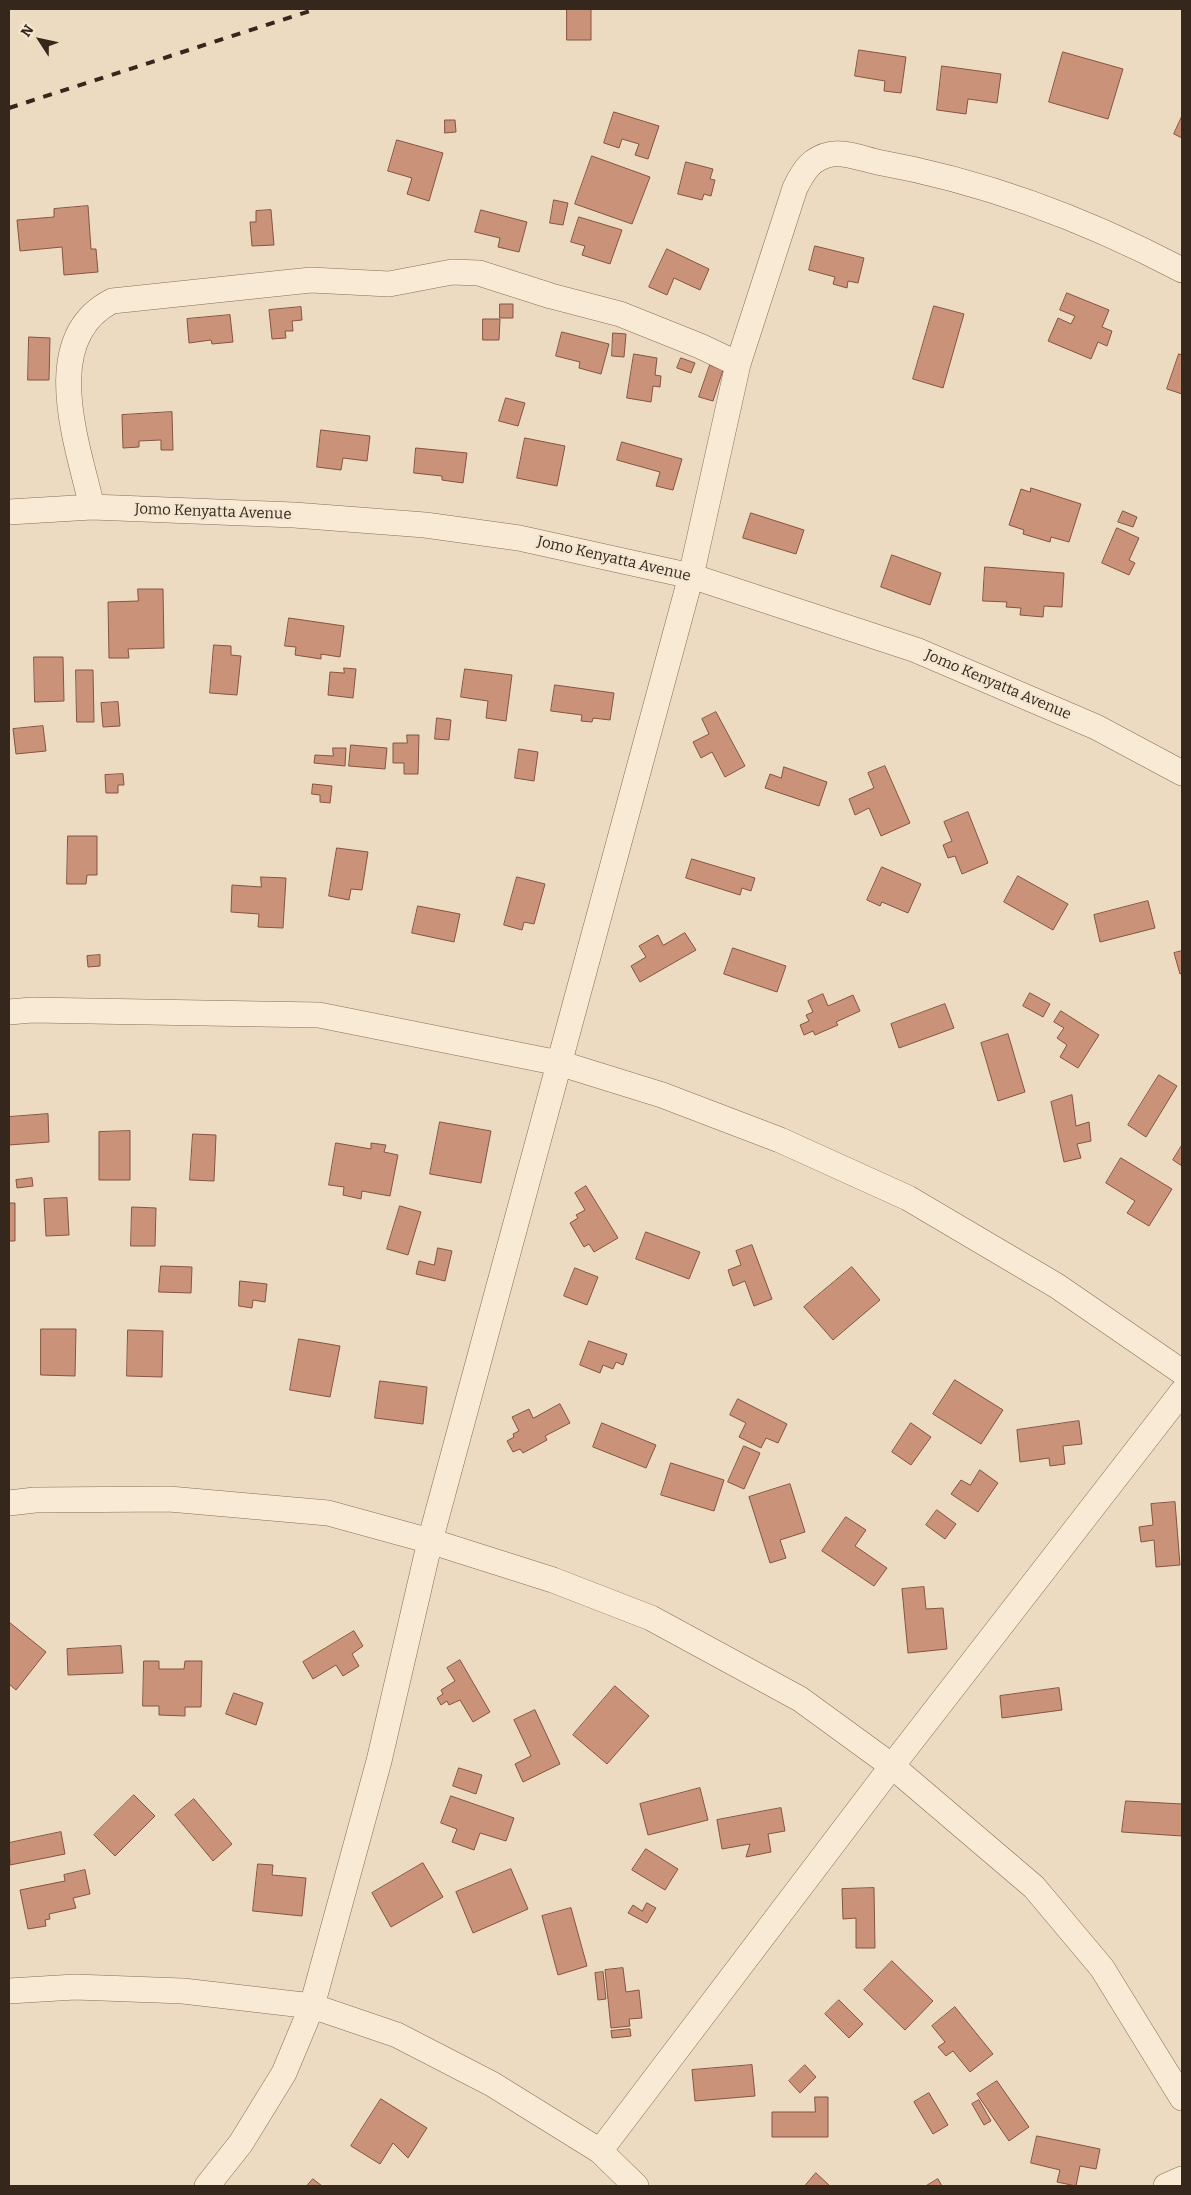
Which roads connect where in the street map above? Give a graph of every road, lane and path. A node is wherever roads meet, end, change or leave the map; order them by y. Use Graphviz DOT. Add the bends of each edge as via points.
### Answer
graph roads {
  1 [pos="1182,270"];
  2 [pos="738,364"];
  3 [pos="92,507"];
  4 [pos="9,512"];
  5 [pos="691,576"];
  6 [pos="1182,773"];
  7 [pos="9,1012"];
  8 [pos="559,1063"];
  9 [pos="1182,1372"];
  10 [pos="1182,1392"];
  11 [pos="9,1503"];
  12 [pos="430,1541"];
  13 [pos="892,1766"];
  14 [pos="9,1991"];
  15 [pos="312,2006"];
  16 [pos="1182,2098"];
  17 [pos="600,2152"];
  18 [pos="1182,2179"];
  19 [pos="207,2186"];
  20 [pos="636,2186"];
  21 [pos="1166,2186"];
  1 -- 2 [label="street" via="1138,246 1065,215 930,174 834,154 817,158 805,168 795,188"];
  2 -- 3 [label="street" via="620,314 479,273 452,272 389,284 311,280 112,301 84,322 74,346 69,372 69,406"];
  2 -- 5 [label="street"];
  3 -- 4 [label="street, Jomo Kenyatta Avenue"];
  3 -- 5 [label="street, Jomo Kenyatta Avenue" via="294,514 426,526 519,538"];
  5 -- 6 [label="street, Jomo Kenyatta Avenue" via="916,650 1096,727"];
  5 -- 8 [label="street"];
  7 -- 8 [label="street" via="319,1015"];
  8 -- 9 [label="street" via="662,1095 780,1140 908,1198 1057,1286"];
  8 -- 12 [label="street"];
  10 -- 13 [label="street"];
  11 -- 12 [label="street" via="169,1499 300,1510 328,1513"];
  12 -- 13 [label="street" via="553,1580 650,1618 800,1699"];
  12 -- 15 [label="street" via="379,1761"];
  13 -- 16 [label="street" via="1034,1887 1102,1968"];
  13 -- 17 [label="street"];
  14 -- 15 [label="street" via="75,1987 183,1990"];
  15 -- 17 [label="street" via="396,2035 492,2084"];
  15 -- 19 [label="street" via="284,2074 241,2143"];
  17 -- 20 [label="street"];
  18 -- 21 [label="street"];
}
